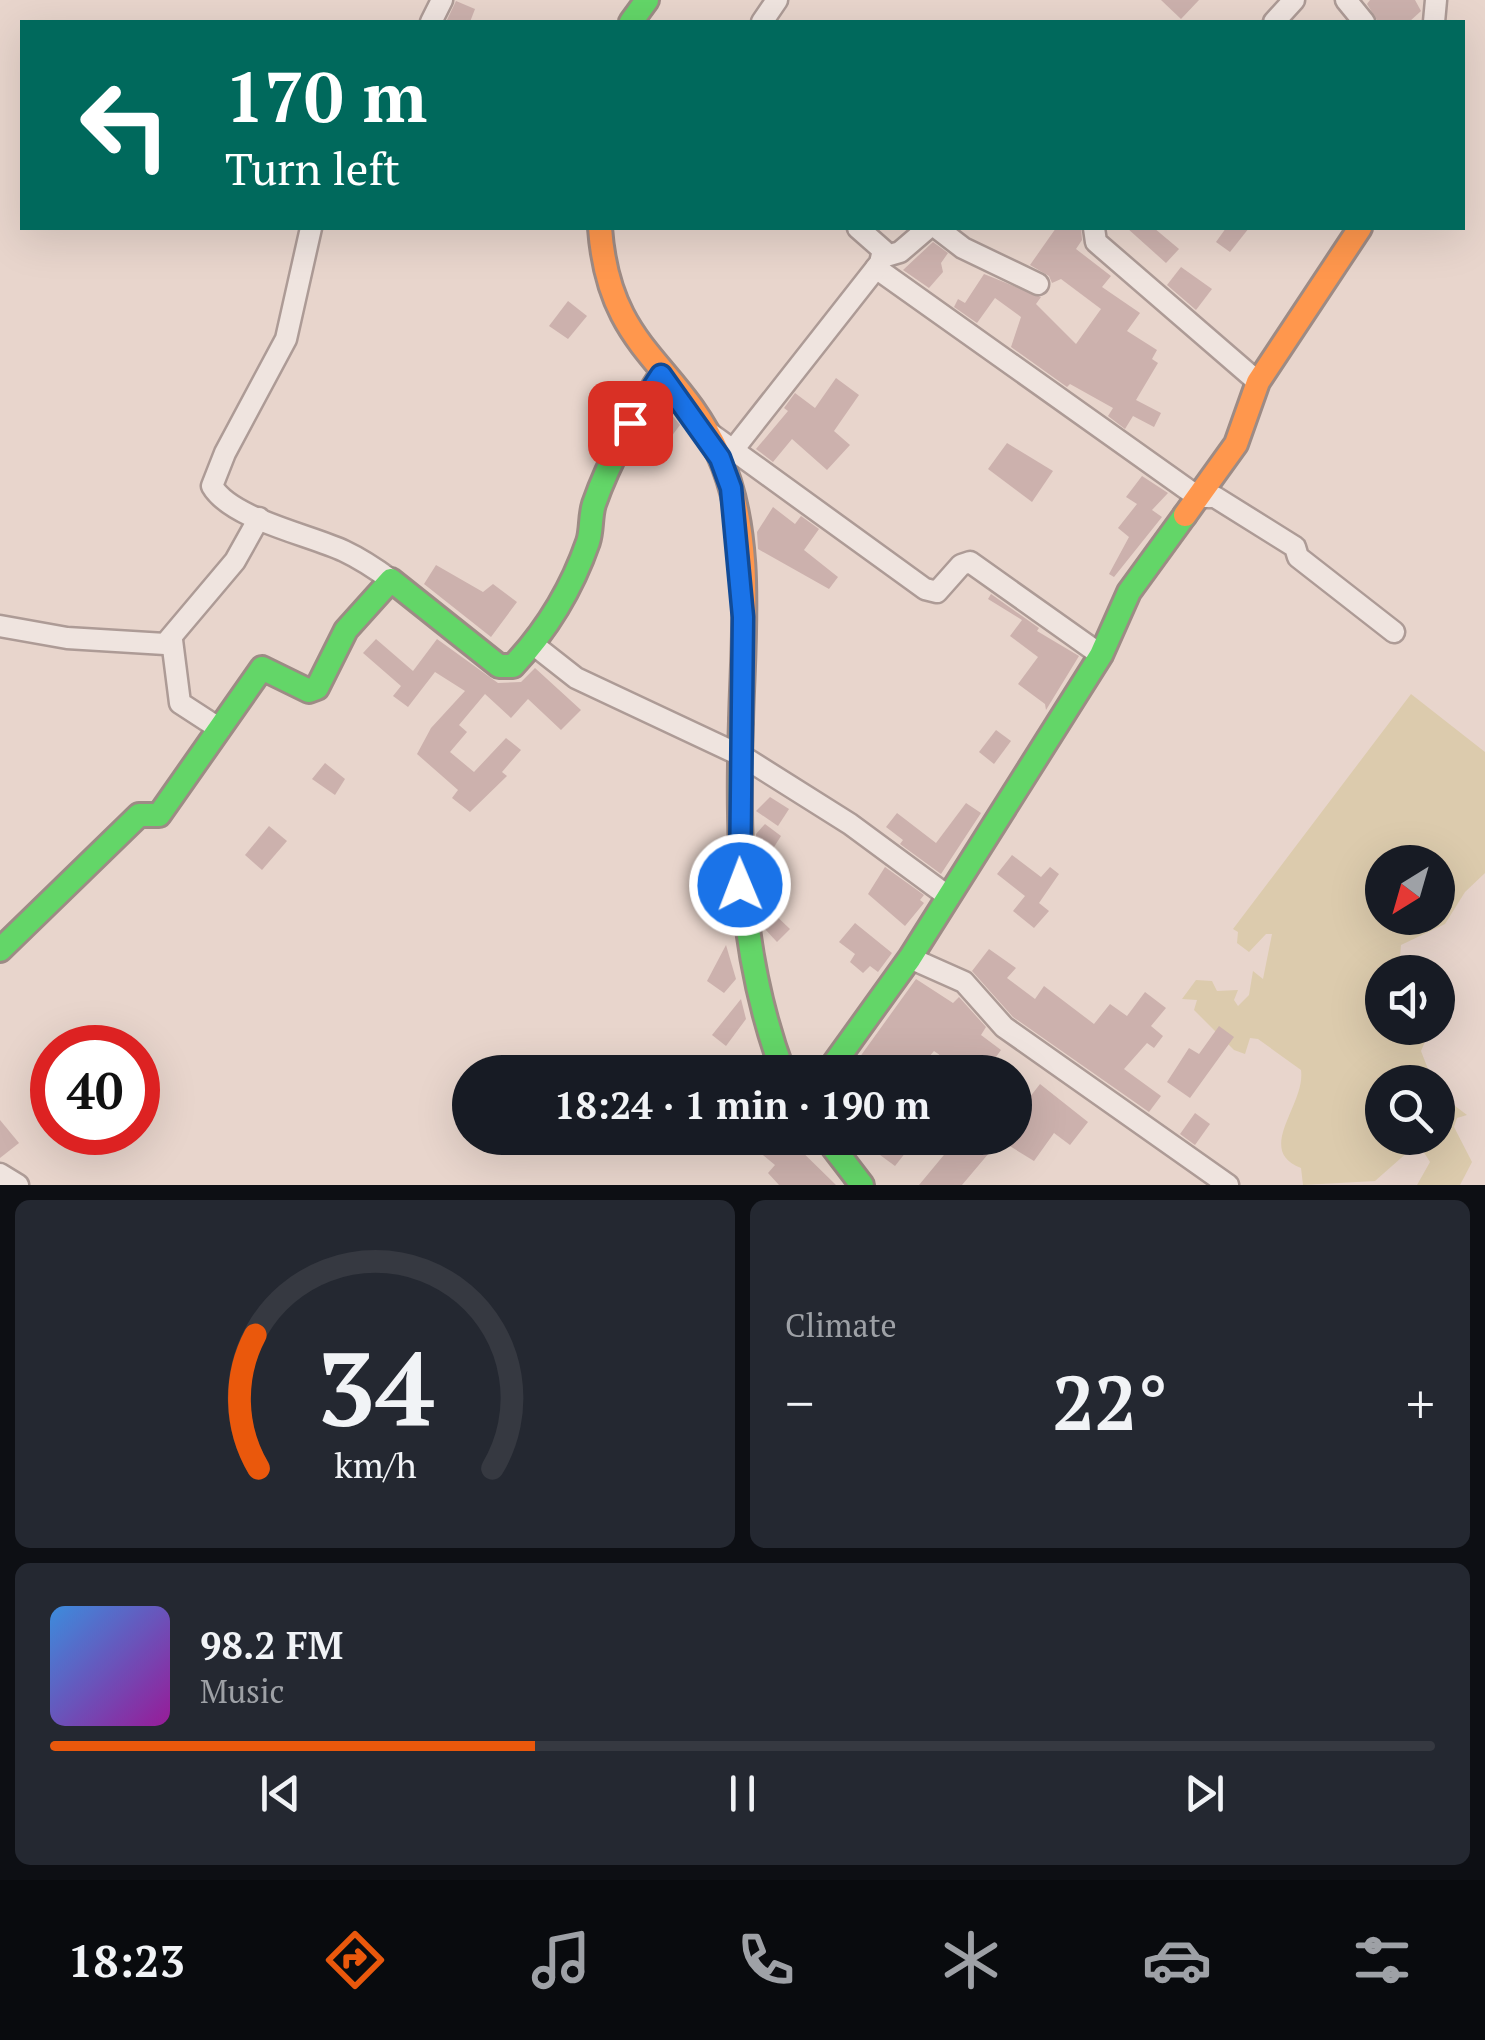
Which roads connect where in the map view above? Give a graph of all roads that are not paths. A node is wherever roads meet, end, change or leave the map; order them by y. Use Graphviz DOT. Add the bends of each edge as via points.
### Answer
graph roads {
  1 [pos="1294,0"];
  2 [pos="1346,0"];
  3 [pos="1276,20"];
  4 [pos="1362,20"];
  5 [pos="311,230"];
  6 [pos="860,230"];
  7 [pos="926,230"];
  8 [pos="940,230"];
  9 [pos="1094,230"];
  10 [pos="1359,230"];
  11 [pos="600,239"];
  12 [pos="880,262"];
  13 [pos="1038,284"];
  14 [pos="661,375"];
  15 [pos="1258,382"];
  16 [pos="698,425"];
  17 [pos="733,450"];
  18 [pos="1198,497"];
  19 [pos="259,518"];
  20 [pos="390,580"];
  21 [pos="0,626"];
  22 [pos="1394,632"];
  23 [pos="172,640"];
  24 [pos="534,645"];
  25 [pos="1101,655"];
  26 [pos="220,729"];
  27 [pos="742,756"];
  28 [pos="950,896"];
  29 [pos="0,950"];
  30 [pos="910,958"];
  31 [pos="776,1055"];
  32 [pos="840,1055"];
  33 [pos="839,1155"];
  34 [pos="0,1174"];
  35 [pos="18,1185"];
  36 [pos="862,1185"];
  37 [pos="1228,1185"];
  1 -- 3 [label="street"];
  2 -- 4 [label="street"];
  5 -- 19 [label="street" via="286,340 212,486"];
  6 -- 12 [label="street" via="878,244"];
  7 -- 12 [label="street"];
  8 -- 13 [label="street"];
  9 -- 15 [label="street" via="1096,242"];
  10 -- 15 [label="street"];
  11 -- 14 [label="street" via="616,311"];
  12 -- 17 [label="street"];
  12 -- 18 [label="street"];
  14 -- 16 [label="street"];
  14 -- 24 [label="street" via="614,457 591,510 590,538 561,605"];
  15 -- 18 [label="street" via="1236,444"];
  16 -- 17 [label="street"];
  16 -- 27 [label="street" via="726,472 738,531"];
  17 -- 25 [label="street" via="925,589 937,592 970,562"];
  18 -- 22 [label="street" via="1215,498 1295,547 1298,557"];
  18 -- 25 [label="street" via="1129,592"];
  19 -- 20 [label="street" via="343,550"];
  19 -- 23 [label="street" via="235,561"];
  20 -- 24 [label="street" via="499,666 509,668"];
  20 -- 26 [label="street" via="346,630 316,688 309,691 262,668"];
  21 -- 23 [label="street" via="67,638"];
  23 -- 26 [label="street" via="180,703"];
  24 -- 27 [label="street" via="576,678"];
  25 -- 28 [label="street"];
  26 -- 29 [label="street" via="159,815 139,815"];
  27 -- 28 [label="street"];
  27 -- 31 [label="street" via="743,932"];
  28 -- 30 [label="street"];
  30 -- 32 [label="street"];
  30 -- 37 [label="street" via="964,982 1004,1027"];
  33 -- 36 [label="street"];
  34 -- 35 [label="street"];
}
